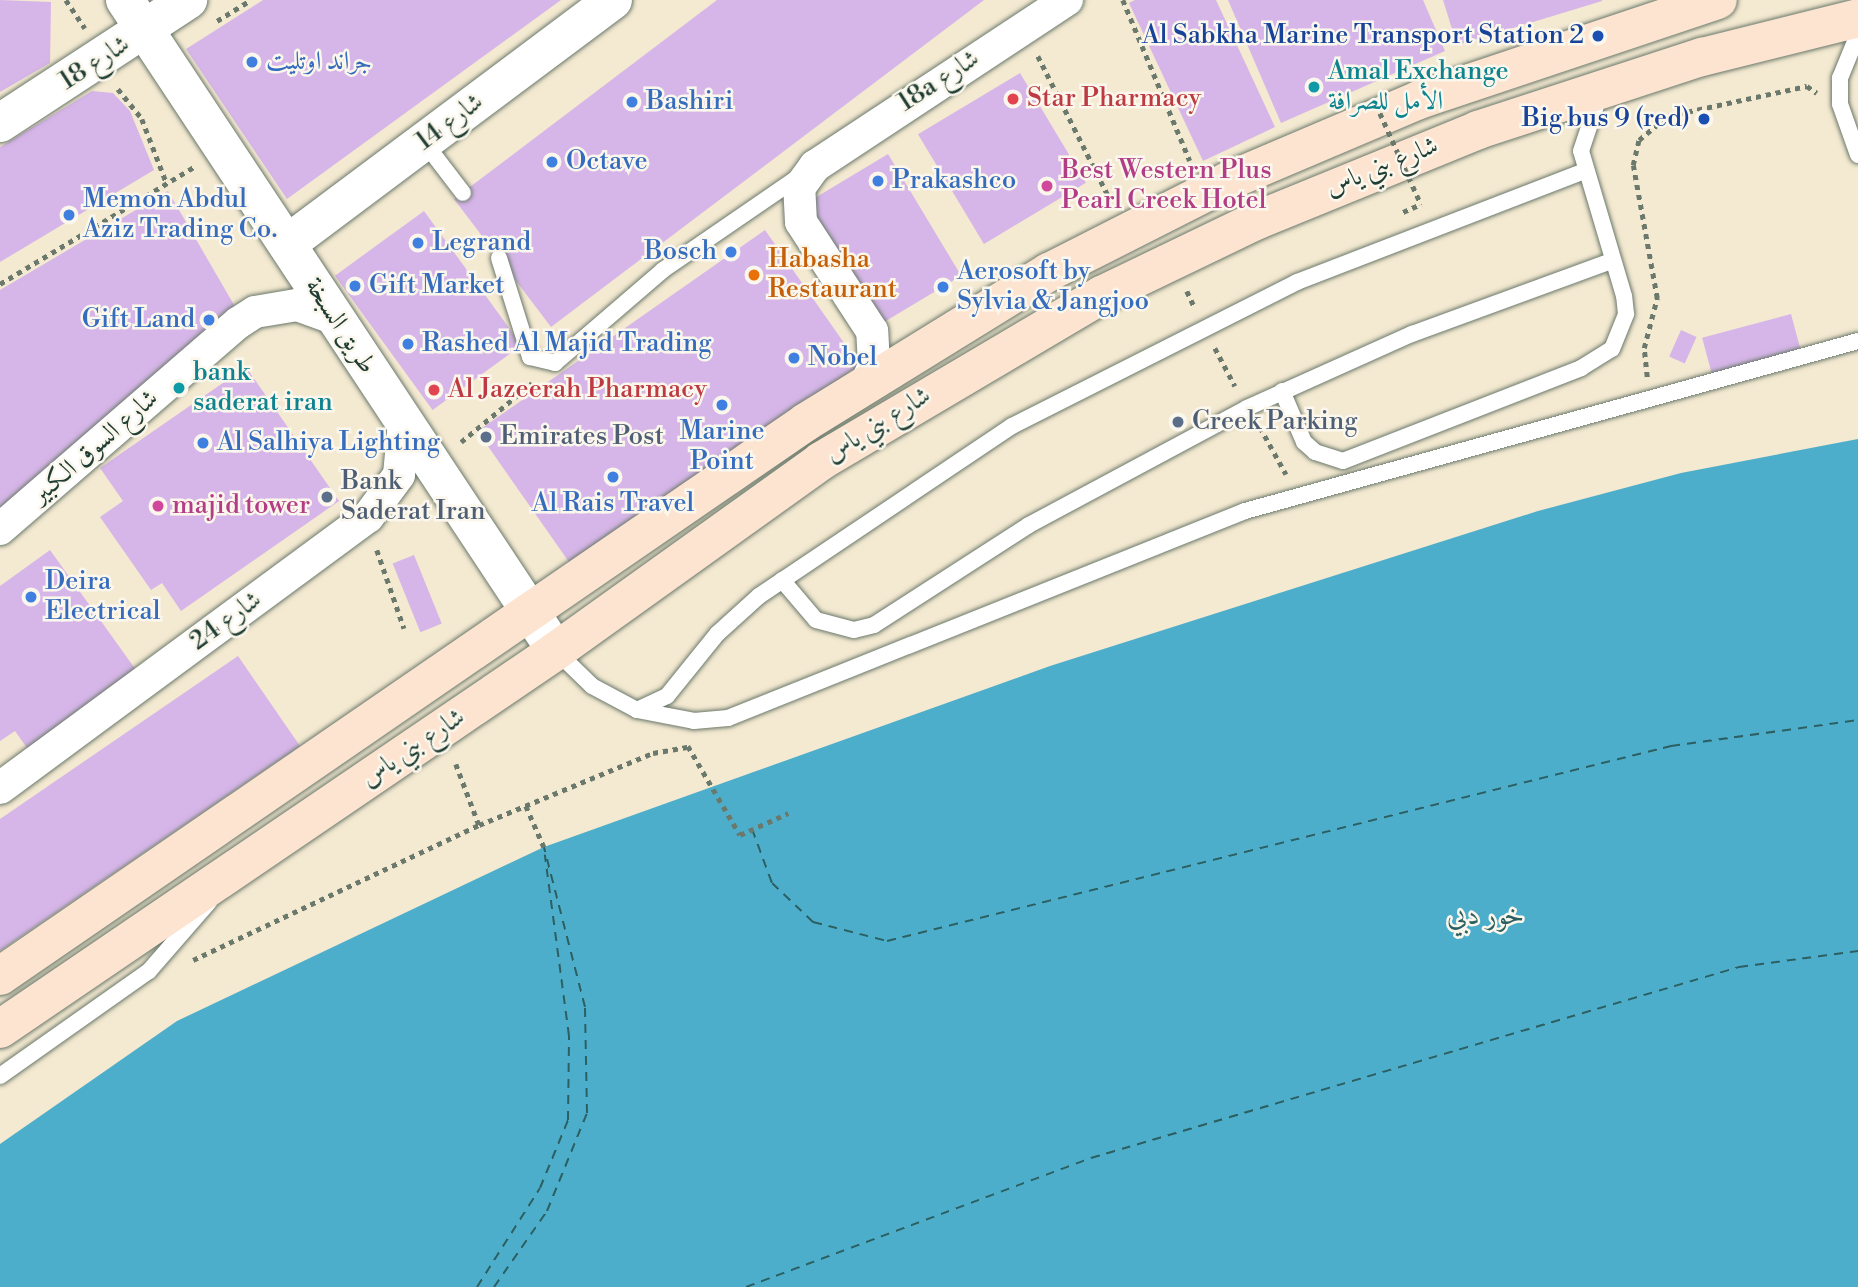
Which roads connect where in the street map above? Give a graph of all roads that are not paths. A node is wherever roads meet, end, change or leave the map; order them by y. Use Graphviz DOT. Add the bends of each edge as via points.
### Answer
graph roads {
  1 [pos="188,0"];
  2 [pos="613,0"];
  3 [pos="1067,0"];
  4 [pos="1718,0"];
  5 [pos="136,15"];
  6 [pos="1858,18"];
  7 [pos="1858,34"];
  8 [pos="99,76"];
  9 [pos="1614,83"];
  10 [pos="193,101"];
  11 [pos="0,123"];
  12 [pos="424,142"];
  13 [pos="1858,150"];
  14 [pos="814,166"];
  15 [pos="1585,171"];
  16 [pos="463,193"];
  17 [pos="287,244"];
  18 [pos="499,258"];
  19 [pos="1612,261"];
  20 [pos="336,319"];
  21 [pos="1858,341"];
  22 [pos="867,381"];
  23 [pos="1282,391"];
  24 [pos="404,422"];
  25 [pos="0,529"];
  26 [pos="782,580"];
  27 [pos="529,613"];
  28 [pos="556,651"];
  29 [pos="637,710"];
  30 [pos="0,788"];
  31 [pos="226,876"];
  32 [pos="0,976"];
  33 [pos="0,1029"];
  34 [pos="0,1076"];
  1 -- 5 [label="street, شارع 18"];
  2 -- 12 [label="street, شارع 14"];
  3 -- 14 [label="street, 18a شارع"];
  4 -- 22 [label="main road, شارع بني ياس" via="1469,81 1251,171 1049,272"];
  5 -- 8 [label="street, شارع 18"];
  5 -- 10 [label="street, طريق السبخة"];
  6 -- 9 [label="main road, شارع بني ياس"];
  7 -- 13 [label="lane" via="1840,78 1840,104"];
  8 -- 10 [label="street" via="156,75"];
  8 -- 11 [label="street, شارع 18"];
  9 -- 15 [label="lane" via="1599,96 1582,132"];
  9 -- 28 [label="main road, شارع بني ياس" via="1356,177 1172,260 890,416"];
  10 -- 17 [label="street, طريق السبخة"];
  12 -- 16 [label="lane"];
  12 -- 17 [label="street, شارع 14"];
  14 -- 18 [label="lane" via="663,270 563,358 546,364 530,357"];
  14 -- 22 [label="street" via="799,188 797,211 872,331 874,365"];
  15 -- 19 [label="lane"];
  15 -- 26 [label="lane" via="1392,242 1204,327 950,463"];
  17 -- 20 [label="street, طريق السبخة"];
  19 -- 23 [label="lane" via="1478,308"];
  19 -- 23 [label="lane" via="1626,314 1612,349 1598,361 1358,458 1315,453"];
  20 -- 24 [label="street, طريق السبخة"];
  20 -- 25 [label="street, شارع السوق الكبير" via="286,306 238,323"];
  21 -- 29 [label="lane" via="1652,395 1168,539 761,707 694,721"];
  22 -- 27 [label="main road, شارع بني ياس"];
  23 -- 26 [label="lane" via="1029,525 874,625 854,630 816,620"];
  24 -- 27 [label="street, طريق السبخة"];
  24 -- 30 [label="street, شارع 24" via="399,475 368,517"];
  26 -- 29 [label="lane" via="723,628 667,696"];
  27 -- 28 [label="street, طريق السبخة"];
  27 -- 32 [label="main road, شارع بني ياس"];
  28 -- 29 [label="lane" via="592,686"];
  28 -- 31 [label="main road, شارع بني ياس"];
  31 -- 33 [label="main road, شارع بني ياس"];
  31 -- 34 [label="lane" via="149,971"];
}
